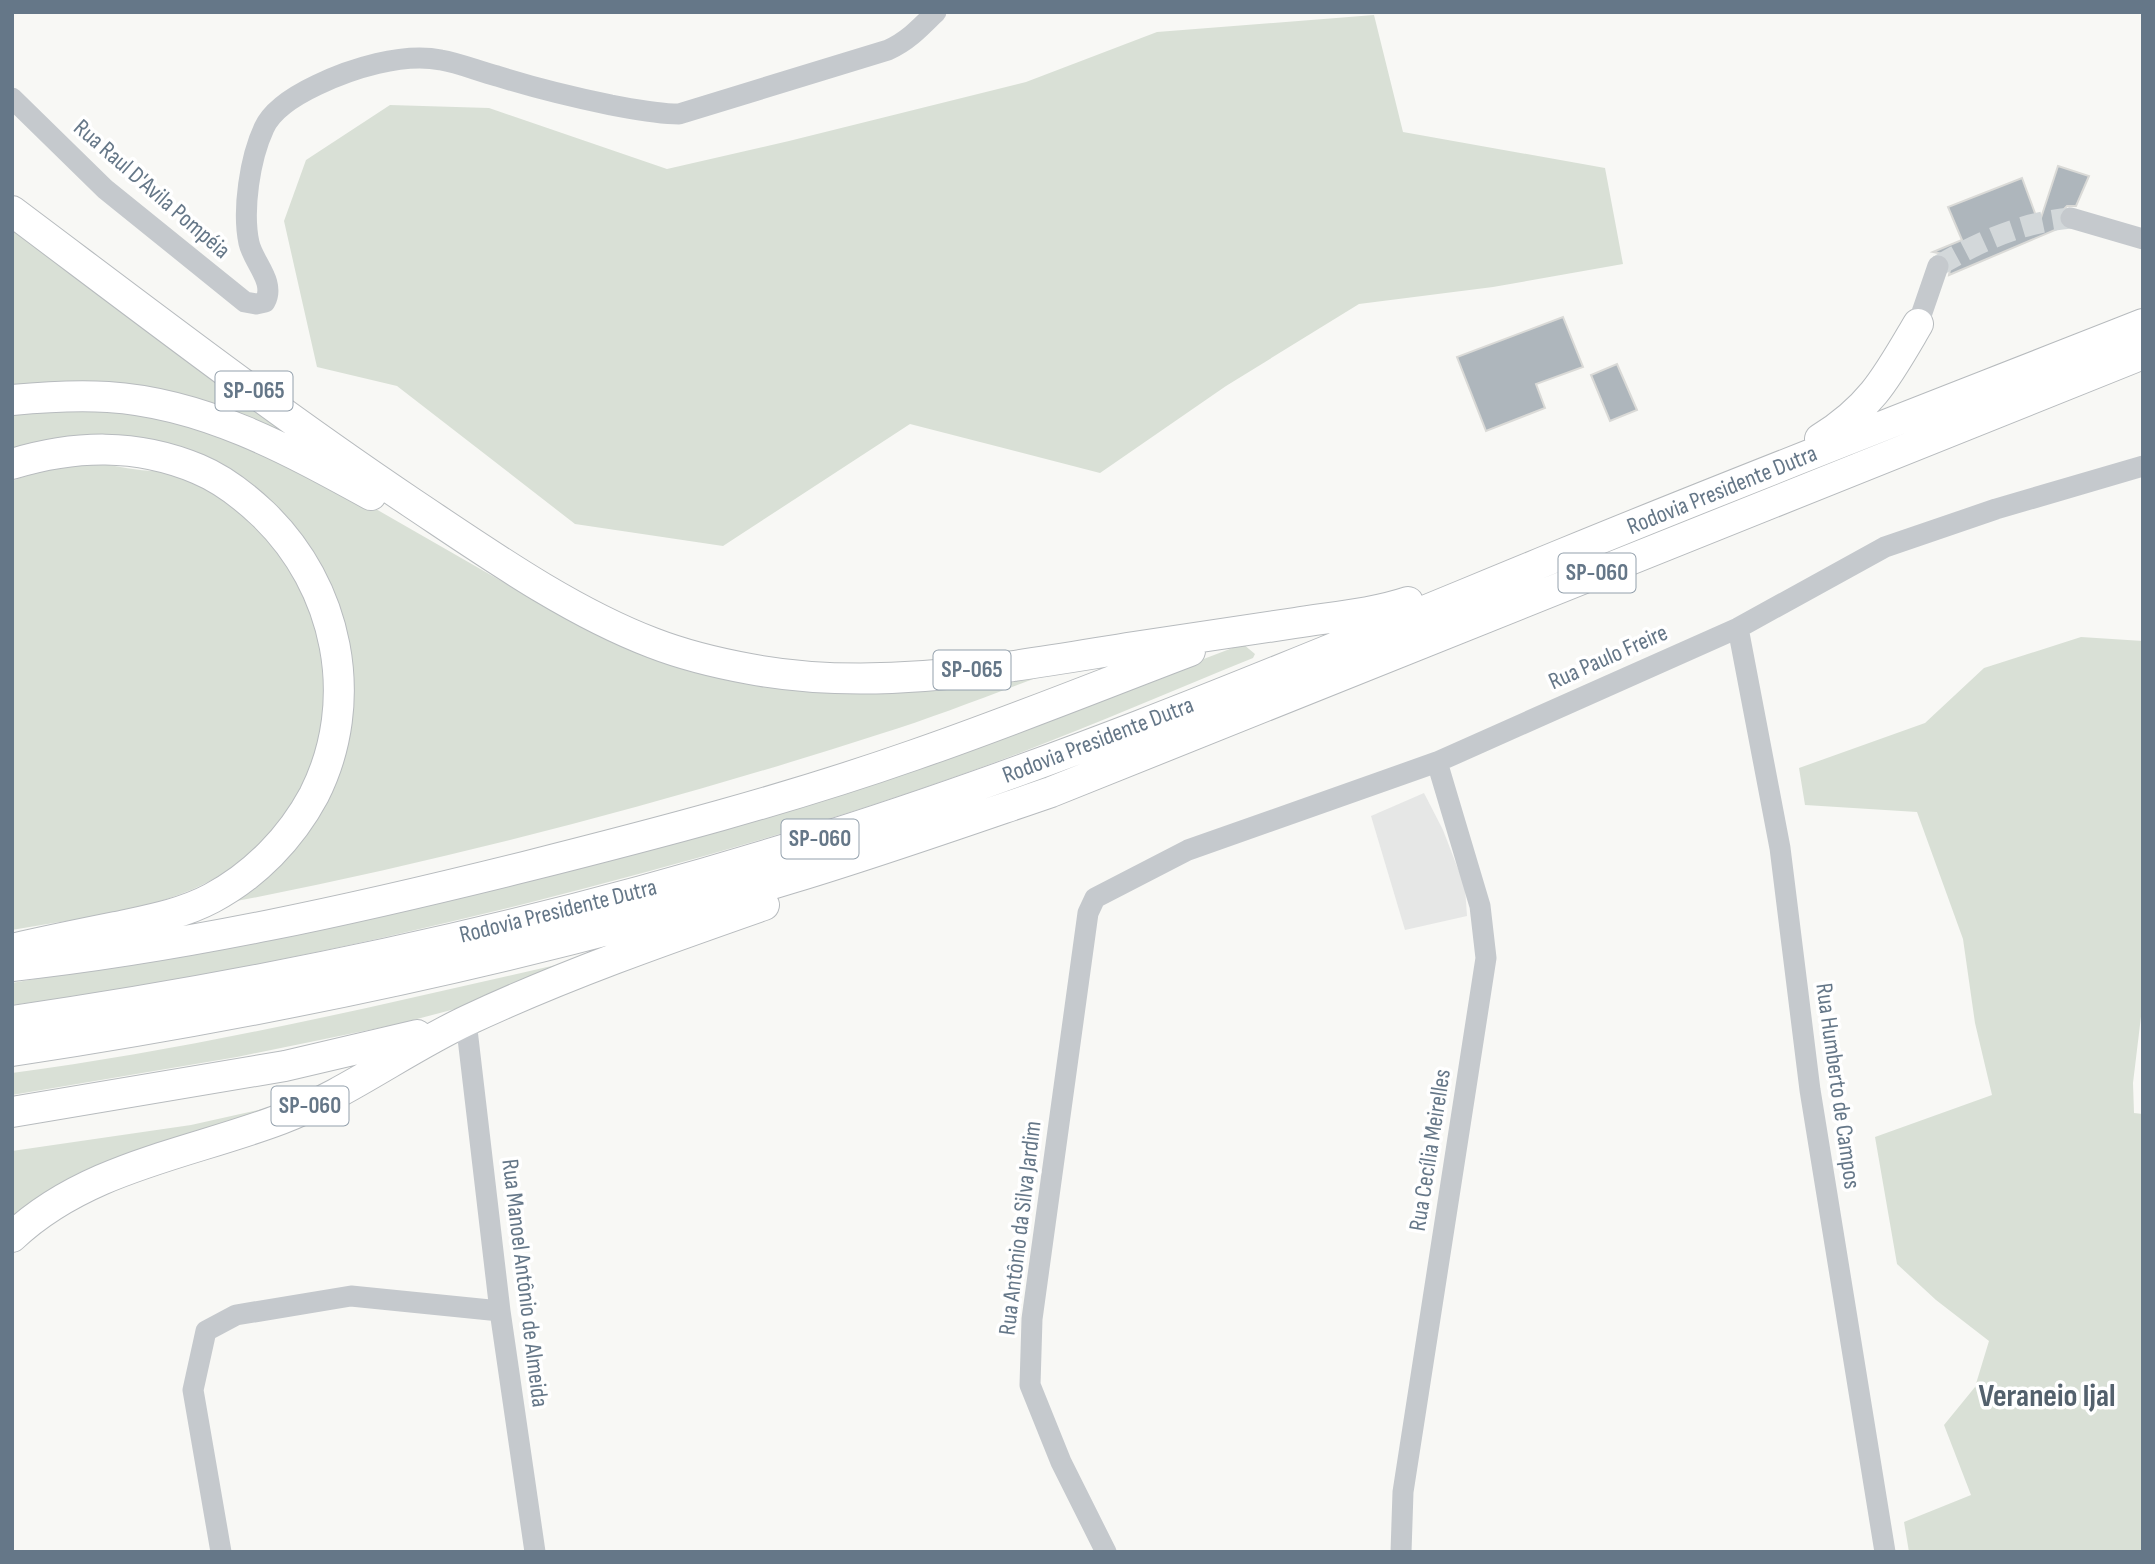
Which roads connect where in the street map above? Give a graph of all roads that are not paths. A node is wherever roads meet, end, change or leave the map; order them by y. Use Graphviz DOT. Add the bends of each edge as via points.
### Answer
graph roads {
  1 [pos="936,12"];
  2 [pos="12,98"];
  3 [pos="12,211"];
  4 [pos="2071,218"];
  5 [pos="2143,239"];
  6 [pos="1938,266"];
  7 [pos="1917,324"];
  8 [pos="2143,324"];
  9 [pos="2143,355"];
  10 [pos="12,400"];
  11 [pos="12,464"];
  12 [pos="2143,466"];
  13 [pos="1759,476"];
  14 [pos="1594,541"];
  15 [pos="502,562"];
  16 [pos="1738,628"];
  17 [pos="1246,630"];
  18 [pos="1437,762"];
  19 [pos="1051,792"];
  20 [pos="1095,898"];
  21 [pos="12,949"];
  22 [pos="12,967"];
  23 [pos="12,1021"];
  24 [pos="466,1021"];
  25 [pos="12,1051"];
  26 [pos="12,1112"];
  27 [pos="12,1237"];
  28 [pos="500,1311"];
  29 [pos="220,1552"];
  30 [pos="535,1552"];
  31 [pos="1106,1552"];
  32 [pos="1401,1552"];
  33 [pos="1885,1552"];
  1 -- 2 [label="street, Rua Raul D'Avila Pompéia" via="888,50 679,114 555,94 439,59 369,65 335,76 280,107 257,143 247,226 249,245 269,294 265,302 256,304 245,302 105,189"];
  3 -- 15 [label="highway, SP-065" via="356,465"];
  4 -- 5 [label="street"];
  6 -- 7 [label="street"];
  7 -- 13 [label="highway" via="1880,388 1844,424"];
  8 -- 13 [label="highway, Rodovia Presidente Dutra / SP-060"];
  9 -- 19 [label="highway, Rodovia Presidente Dutra / SP-060"];
  10 -- 15 [label="highway, SP-065" via="110,397 227,423"];
  11 -- 21 [label="highway" via="76,449 112,449 170,459 223,483 271,522 308,570 332,627 339,684 337,725 318,787 304,813 263,862 241,880 173,915"];
  12 -- 16 [label="street, Rua Paulo Freire" via="1885,547"];
  13 -- 14 [label="highway, Rodovia Presidente Dutra / SP-060"];
  14 -- 17 [label="highway" via="1392,607"];
  14 -- 23 [label="highway, Rodovia Presidente Dutra / SP-060" via="1124,732 924,804 704,874 383,953 176,995"];
  15 -- 17 [label="highway, SP-065" via="651,642 752,670 818,677 886,679 960,671"];
  16 -- 18 [label="street, Rua Paulo Freire"];
  16 -- 33 [label="street, Rua Humberto de Campos" via="1780,848 1810,1090"];
  17 -- 22 [label="highway" via="913,755 647,836 383,902 223,935"];
  18 -- 20 [label="street, Rua Paulo Freire" via="1188,850"];
  18 -- 32 [label="street, Rua Cecília Meirelles" via="1480,906 1486,958 1404,1492"];
  19 -- 24 [label="highway, SP-060" via="872,867 604,962"];
  19 -- 25 [label="highway, Rodovia Presidente Dutra / SP-060" via="795,877 529,949 298,1001"];
  20 -- 31 [label="street, Rua Antônio da Silva Jardim" via="1088,913 1032,1319 1030,1385 1060,1462"];
  24 -- 26 [label="highway" via="285,1066"];
  24 -- 27 [label="highway, SP-060" via="282,1119 93,1183"];
  24 -- 28 [label="street, Rua Manoel Antônio de Almeida"];
  28 -- 29 [label="street" via="351,1296 236,1315 206,1331 193,1390"];
  28 -- 30 [label="street, Rua Manoel Antônio de Almeida"];
}
